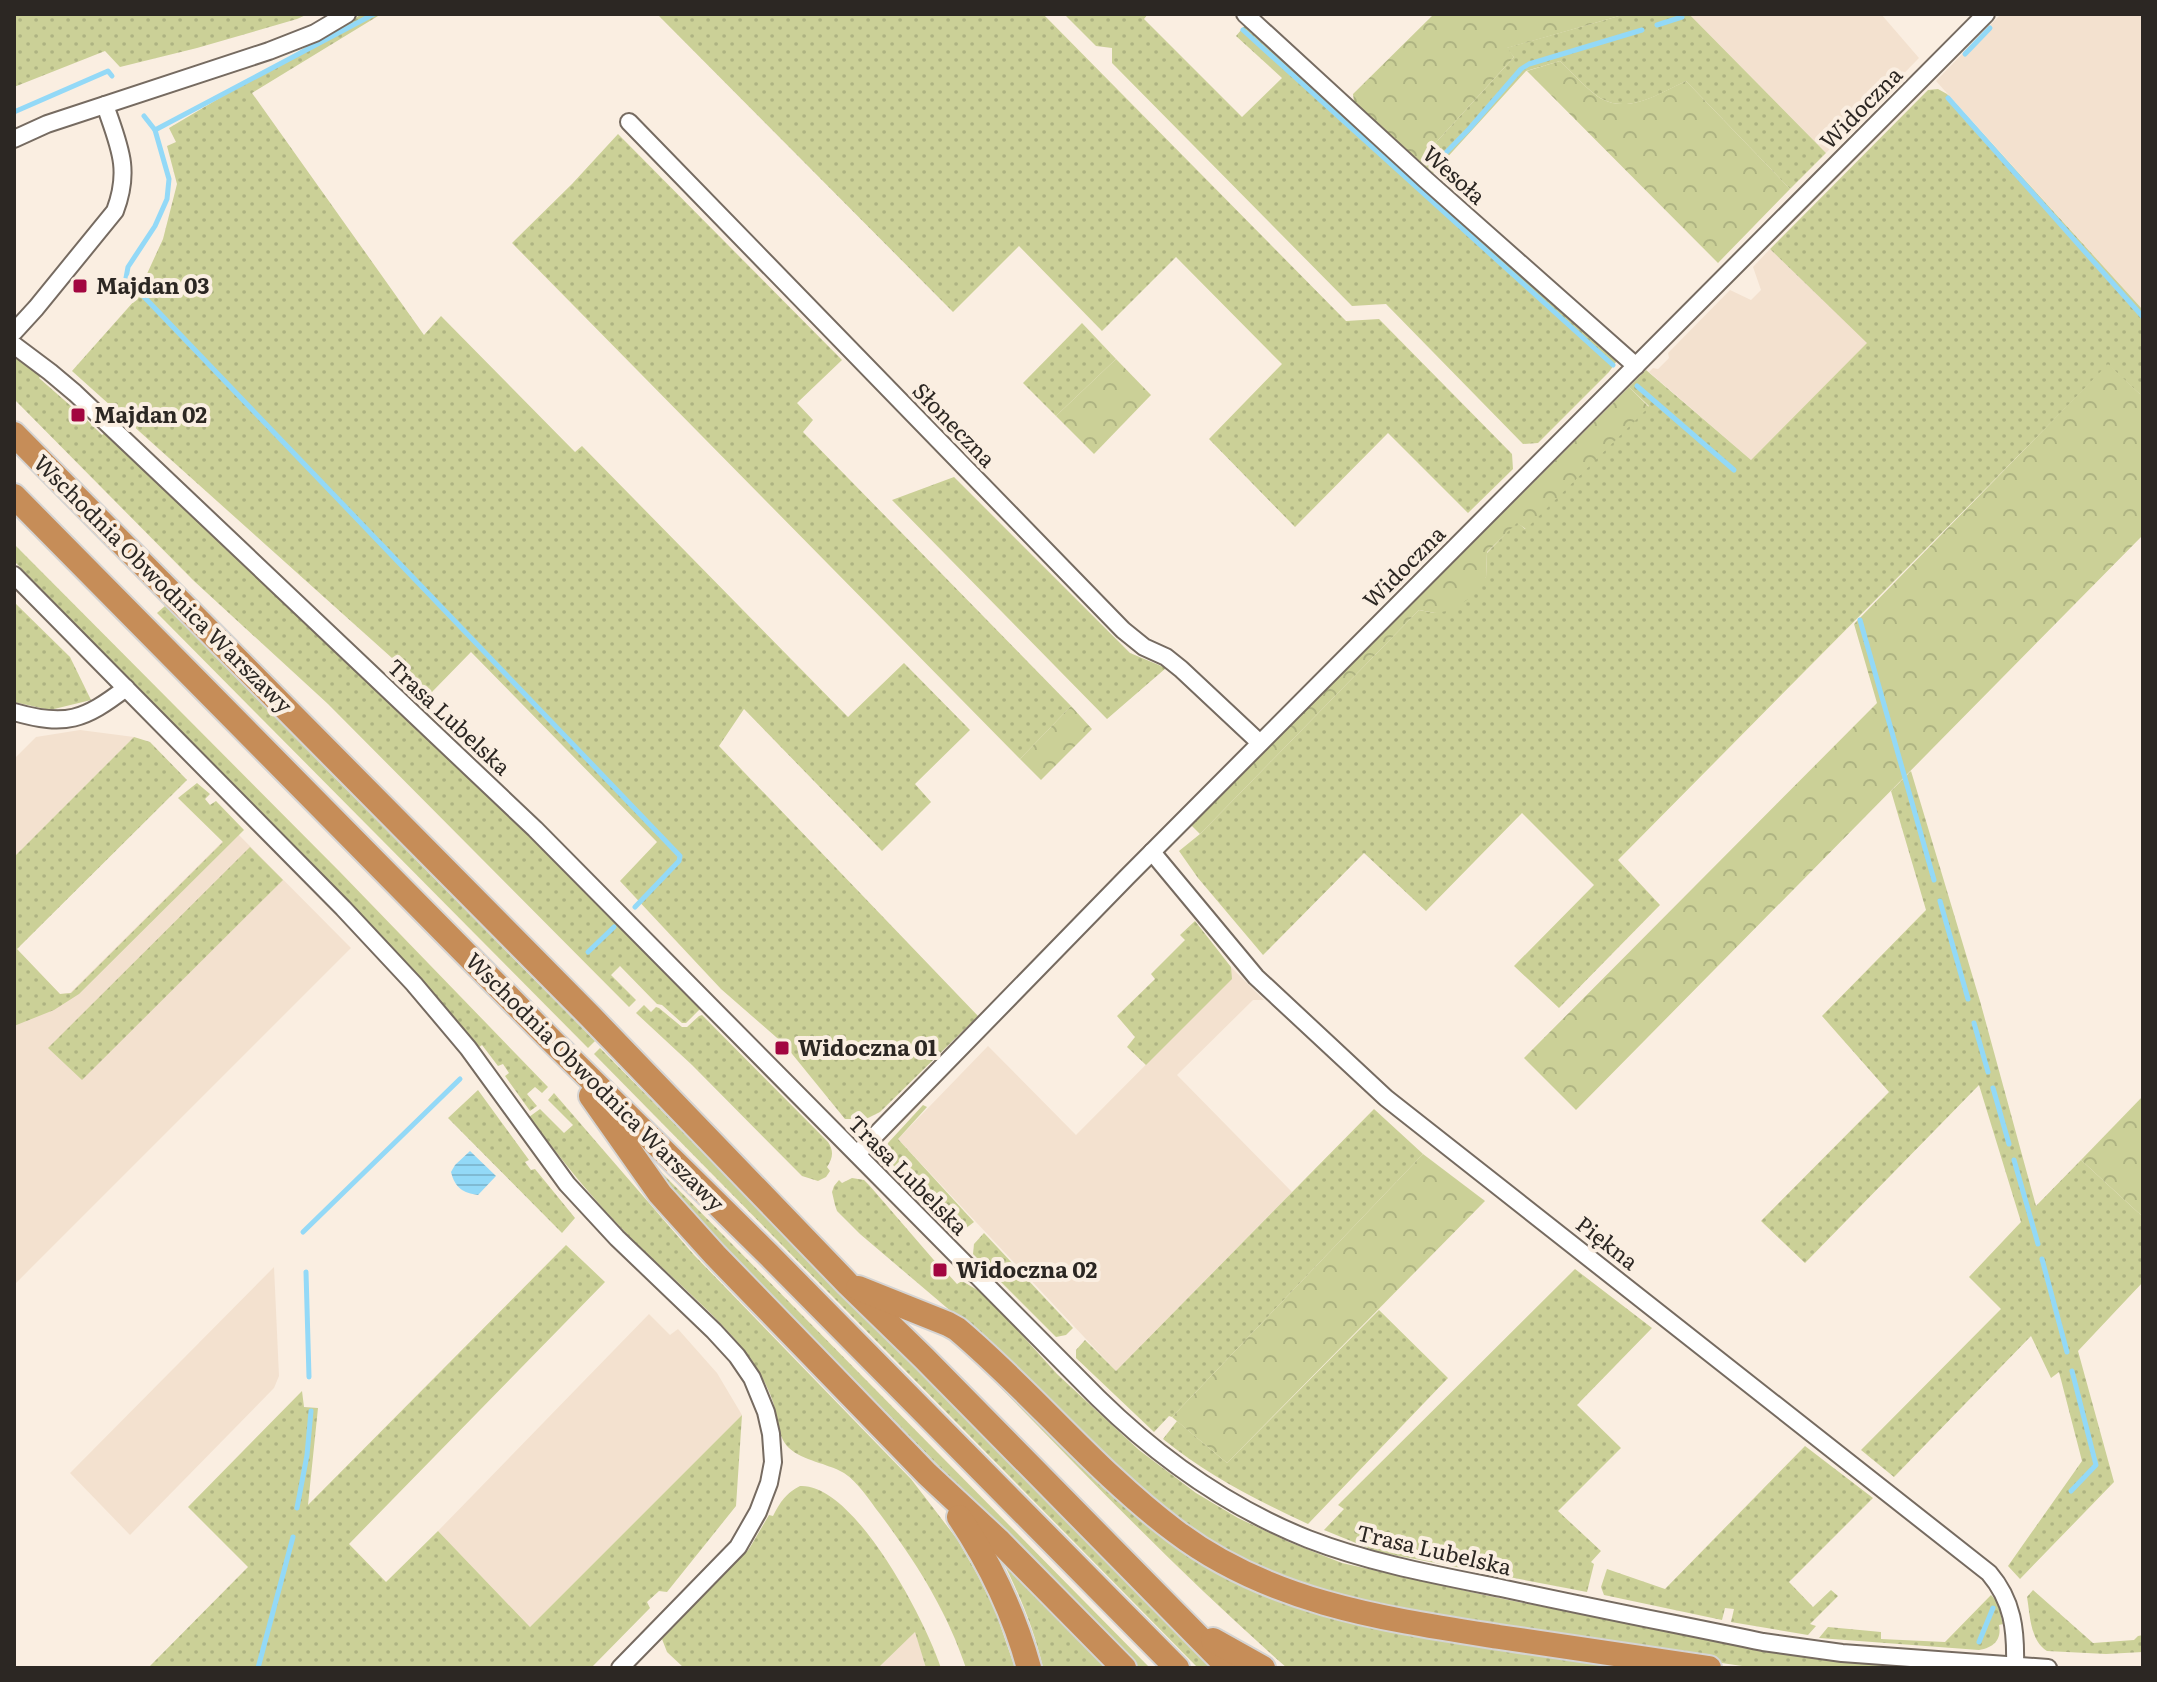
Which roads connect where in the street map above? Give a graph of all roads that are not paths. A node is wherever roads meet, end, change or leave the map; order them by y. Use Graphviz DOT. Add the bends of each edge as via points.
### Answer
graph roads {
  1 [pos="347,14"];
  2 [pos="1245,14"];
  3 [pos="1977,17"];
  4 [pos="105,105"];
  5 [pos="629,122"];
  6 [pos="14,139"];
  7 [pos="14,332"];
  8 [pos="14,345"];
  9 [pos="1636,366"];
  10 [pos="14,434"];
  11 [pos="14,496"];
  12 [pos="14,575"];
  13 [pos="126,688"];
  14 [pos="14,712"];
  15 [pos="1260,743"];
  16 [pos="1152,852"];
  17 [pos="553,1042"];
  18 [pos="857,1154"];
  19 [pos="848,1284"];
  20 [pos="927,1474"];
  21 [pos="1187,1626"];
  22 [pos="2015,1666"];
  23 [pos="620,1668"];
  24 [pos="1029,1668"];
  25 [pos="1124,1668"];
  26 [pos="1177,1668"];
  27 [pos="1229,1668"];
  28 [pos="1263,1668"];
  29 [pos="1709,1668"];
  30 [pos="2048,1668"];
  1 -- 4 [label="street" via="269,51"];
  2 -- 9 [label="street, Wesoła"];
  3 -- 9 [label="street, Widoczna"];
  4 -- 6 [label="street"];
  4 -- 7 [label="street" via="124,166 122,194 115,211"];
  5 -- 15 [label="street, Słoneczna" via="1123,630 1181,669"];
  8 -- 18 [label="street, Trasa Lubelska" via="75,393 507,802"];
  9 -- 15 [label="street, Widoczna"];
  10 -- 19 [label="highway, Wschodnia Obwodnica Warszawy"];
  11 -- 17 [label="highway, Wschodnia Obwodnica Warszawy"];
  12 -- 13 [label="street"];
  13 -- 14 [label="street" via="76,718 48,720"];
  13 -- 23 [label="street" via="414,984 468,1048 567,1184 714,1331 752,1378 766,1412 773,1462 758,1512 731,1555"];
  15 -- 16 [label="street, Widoczna"];
  16 -- 18 [label="street, Widoczna"];
  16 -- 22 [label="street, Piękna" via="1256,977 1386,1098 1989,1573 2016,1630"];
  17 -- 20 [label="highway" via="660,1194"];
  17 -- 26 [label="highway, Wschodnia Obwodnica Warszawy"];
  18 -- 22 [label="street, Trasa Lubelska" via="1122,1422 1218,1494 1307,1538 1398,1566 1763,1642"];
  19 -- 21 [label="highway, Wschodnia Obwodnica Warszawy"];
  19 -- 29 [label="highway" via="957,1329 1135,1500 1226,1564 1269,1584 1330,1606 1400,1622"];
  20 -- 24 [label="highway" via="983,1553 1006,1599"];
  20 -- 25 [label="highway"];
  21 -- 27 [label="highway, Wschodnia Obwodnica Warszawy"];
  21 -- 28 [label="highway"];
  22 -- 30 [label="street, Trasa Lubelska"];
}
